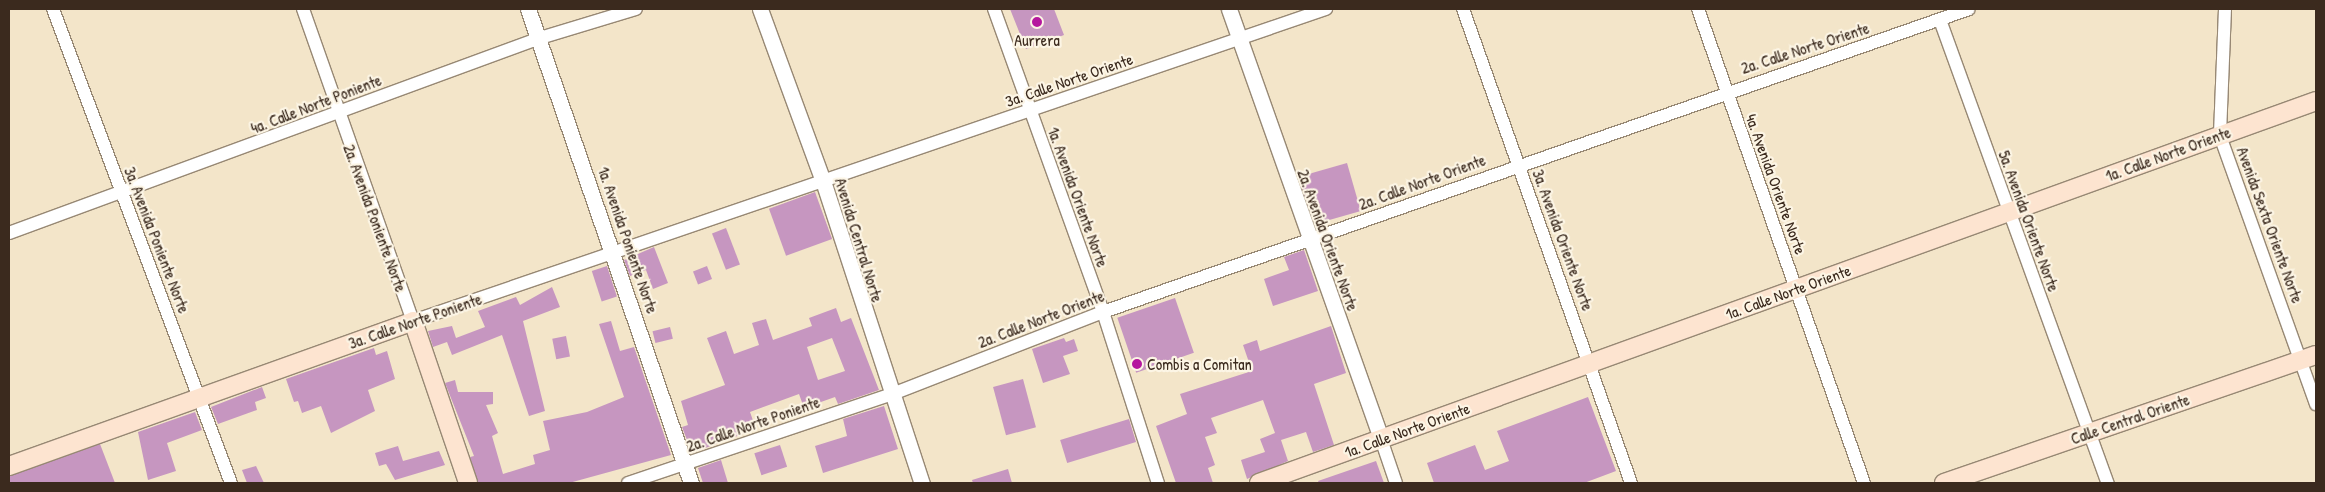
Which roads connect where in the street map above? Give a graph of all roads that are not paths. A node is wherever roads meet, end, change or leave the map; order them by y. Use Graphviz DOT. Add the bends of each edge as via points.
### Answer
graph roads {
  1 [pos="53,9"];
  2 [pos="303,9"];
  3 [pos="528,9"];
  4 [pos="636,9"];
  5 [pos="760,9"];
  6 [pos="994,9"];
  7 [pos="1229,9"];
  8 [pos="1326,9"];
  9 [pos="1463,9"];
  10 [pos="1698,9"];
  11 [pos="1969,9"];
  12 [pos="2224,9"];
  13 [pos="1940,20"];
  14 [pos="540,38"];
  15 [pos="1238,40"];
  16 [pos="1725,92"];
  17 [pos="2316,101"];
  18 [pos="1029,110"];
  19 [pos="337,113"];
  20 [pos="2220,136"];
  21 [pos="1518,164"];
  22 [pos="823,181"];
  23 [pos="123,195"];
  24 [pos="2008,212"];
  25 [pos="9,233"];
  26 [pos="1309,240"];
  27 [pos="614,253"];
  28 [pos="1797,289"];
  29 [pos="1103,312"];
  30 [pos="413,321"];
  31 [pos="2309,357"];
  32 [pos="1591,363"];
  33 [pos="890,395"];
  34 [pos="200,398"];
  35 [pos="2316,404"];
  36 [pos="2090,433"];
  37 [pos="1381,439"];
  38 [pos="685,465"];
  39 [pos="9,466"];
  40 [pos="231,483"];
  41 [pos="468,483"];
  42 [pos="628,483"];
  43 [pos="691,483"];
  44 [pos="922,483"];
  45 [pos="1158,483"];
  46 [pos="1259,483"];
  47 [pos="1396,483"];
  48 [pos="1631,483"];
  49 [pos="1864,483"];
  50 [pos="1944,483"];
  51 [pos="2108,483"];
  1 -- 23 [label="street, 3a. Avenida Poniente Norte"];
  2 -- 19 [label="street, 2a. Avenida Poniente Norte"];
  3 -- 14 [label="street, 1a. Avenida Poniente Norte"];
  4 -- 14 [label="street, 4a. Calle Norte Poniente"];
  5 -- 22 [label="street, Avenida Central Norte"];
  6 -- 18 [label="street, 1a. Avenida Oriente Norte"];
  7 -- 15 [label="street, 2a. Avenida Oriente Norte"];
  8 -- 15 [label="street, 3a. Calle Norte Oriente"];
  9 -- 21 [label="street, 3a. Avenida Oriente Norte"];
  10 -- 16 [label="street, 4a. Avenida Oriente Norte"];
  11 -- 13 [label="street, 2a. Calle Norte Oriente"];
  12 -- 20 [label="street, Avenida Sexta Oriente Norte"];
  13 -- 16 [label="street, 2a. Calle Norte Oriente"];
  13 -- 24 [label="street, 5a. Avenida Oriente Norte"];
  14 -- 19 [label="street, 4a. Calle Norte Poniente"];
  14 -- 27 [label="street, 1a. Avenida Poniente Norte"];
  15 -- 18 [label="street, 3a. Calle Norte Oriente"];
  15 -- 26 [label="street, 2a. Avenida Oriente Norte"];
  16 -- 21 [label="street, 2a. Calle Norte Oriente"];
  16 -- 28 [label="street, 4a. Avenida Oriente Norte"];
  17 -- 20 [label="main road, 1a. Calle Norte Oriente"];
  18 -- 22 [label="street, 3a. Calle Norte Oriente"];
  18 -- 29 [label="street, 1a. Avenida Oriente Norte"];
  19 -- 23 [label="street, 4a. Calle Norte Poniente"];
  19 -- 30 [label="street, 2a. Avenida Poniente Norte"];
  20 -- 24 [label="main road, 1a. Calle Norte Oriente"];
  20 -- 31 [label="street, Avenida Sexta Oriente Norte"];
  21 -- 26 [label="street, 2a. Calle Norte Oriente"];
  21 -- 32 [label="street, 3a. Avenida Oriente Norte"];
  22 -- 27 [label="street, 3a. Calle Norte Poniente"];
  22 -- 33 [label="street, Avenida Central Norte"];
  23 -- 25 [label="street, 4a. Calle Norte Poniente"];
  23 -- 34 [label="street, 3a. Avenida Poniente Norte"];
  24 -- 28 [label="main road, 1a. Calle Norte Oriente"];
  24 -- 36 [label="street, 5a. Avenida Oriente Norte"];
  26 -- 29 [label="street, 2a. Calle Norte Oriente"];
  26 -- 37 [label="street, 2a. Avenida Oriente Norte"];
  27 -- 30 [label="street, 3a. Calle Norte Poniente"];
  27 -- 38 [label="street, 1a. Avenida Poniente Norte"];
  28 -- 32 [label="main road, 1a. Calle Norte Oriente"];
  28 -- 49 [label="street, 4a. Avenida Oriente Norte"];
  29 -- 33 [label="street, 2a. Calle Norte Oriente"];
  29 -- 45 [label="street, 1a. Avenida Oriente Norte"];
  30 -- 34 [label="main road, 3a. Calle Norte Poniente"];
  30 -- 41 [label="main road, 2a. Avenida Poniente Norte"];
  31 -- 35 [label="street, Avenida Sexta Oriente Norte"];
  31 -- 36 [label="main road, Calle Central Oriente"];
  32 -- 37 [label="main road, 1a. Calle Norte Oriente"];
  32 -- 48 [label="street, 3a. Avenida Oriente Norte"];
  33 -- 38 [label="street, 2a. Calle Norte Poniente"];
  33 -- 44 [label="street, Avenida Central Norte"];
  34 -- 39 [label="main road, 3a. Calle Norte Poniente"];
  34 -- 40 [label="street, 3a. Avenida Poniente Norte"];
  36 -- 50 [label="main road, Calle Central Oriente"];
  36 -- 51 [label="street, 5a. Avenida Oriente Norte"];
  37 -- 46 [label="main road, 1a. Calle Norte Oriente"];
  37 -- 47 [label="street, 2a. Avenida Oriente Norte"];
  38 -- 42 [label="street, 2a. Calle Norte Poniente"];
  38 -- 43 [label="street, 1a. Avenida Poniente Norte"];
}
